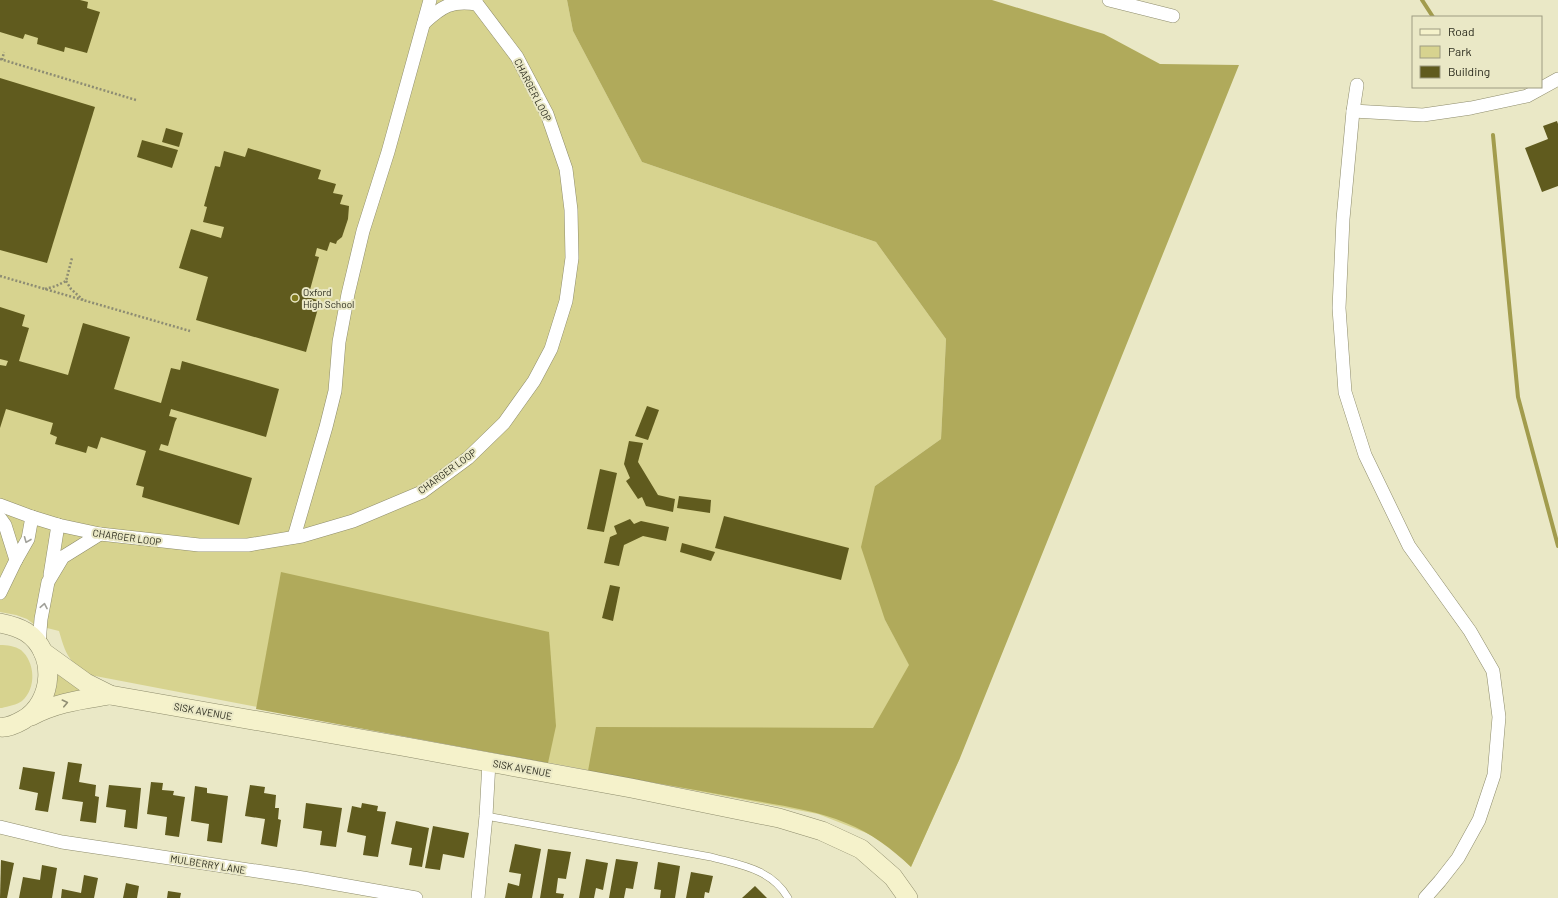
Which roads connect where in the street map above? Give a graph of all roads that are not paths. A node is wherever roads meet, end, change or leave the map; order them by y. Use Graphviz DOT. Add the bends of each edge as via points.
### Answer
graph roads {
  1 [pos="430,0"];
  2 [pos="1109,0"];
  3 [pos="475,2"];
  4 [pos="1173,16"];
  5 [pos="423,24"];
  6 [pos="1558,79"];
  7 [pos="1357,85"];
  8 [pos="1542,88"];
  9 [pos="1542,88"];
  10 [pos="1352,111"];
  11 [pos="0,505"];
  12 [pos="32,517"];
  13 [pos="0,518"];
  14 [pos="58,525"];
  15 [pos="100,534"];
  16 [pos="294,537"];
  17 [pos="16,560"];
  18 [pos="48,582"];
  19 [pos="0,593"];
  20 [pos="0,623"];
  21 [pos="41,648"];
  22 [pos="110,695"];
  23 [pos="29,717"];
  24 [pos="1,730"];
  25 [pos="489,762"];
  26 [pos="486,816"];
  27 [pos="0,827"];
  28 [pos="416,898"];
  29 [pos="478,898"];
  30 [pos="788,898"];
  31 [pos="908,898"];
  32 [pos="1425,898"];
  1 -- 5 [label="street"];
  2 -- 4 [label="street"];
  3 -- 5 [label="street" via="448,4"];
  3 -- 16 [label="street, CHARGER LOOP" via="517,57 547,114 566,169 571,210 572,258 566,301 551,349 534,380 504,423 468,458 422,492 353,521"];
  5 -- 16 [label="street" via="360,246 339,342 335,391"];
  6 -- 9 [label="street"];
  7 -- 10 [label="street"];
  8 -- 10 [label="street" via="1527,96 1423,115"];
  10 -- 32 [label="street" via="1339,308 1345,392 1365,455 1409,546 1470,631 1493,671 1499,717 1494,775 1480,820 1458,858"];
  11 -- 12 [label="street, CHARGER LOOP"];
  12 -- 14 [label="street, CHARGER LOOP"];
  12 -- 17 [label="street, one-way" via="28,539"];
  13 -- 17 [label="street" via="5,525"];
  14 -- 15 [label="street, CHARGER LOOP"];
  14 -- 18 [label="street"];
  15 -- 16 [label="street, CHARGER LOOP" via="199,545 248,545"];
  15 -- 18 [label="street" via="63,557"];
  17 -- 19 [label="street"];
  21 -- 18 [label="street, one-way" via="41,619"];
  20 -- 21 [label="street, SISK AVENUE" via="13,625 27,633"];
  21 -- 22 [label="street, SISK AVENUE" via="86,683"];
  21 -- 23 [label="street, SISK AVENUE" via="49,669 48,687 41,704"];
  23 -- 22 [label="street, SISK AVENUE, one-way" via="48,707 66,702"];
  22 -- 25 [label="street, SISK AVENUE"];
  23 -- 24 [label="street, SISK AVENUE"];
  25 -- 26 [label="street"];
  25 -- 31 [label="street, SISK AVENUE" via="771,816 822,831 861,849 893,877"];
  26 -- 29 [label="street"];
  26 -- 30 [label="lane" via="711,857 746,866 769,876"];
  27 -- 28 [label="street, MULBERRY LANE" via="62,842 303,878"];
}
